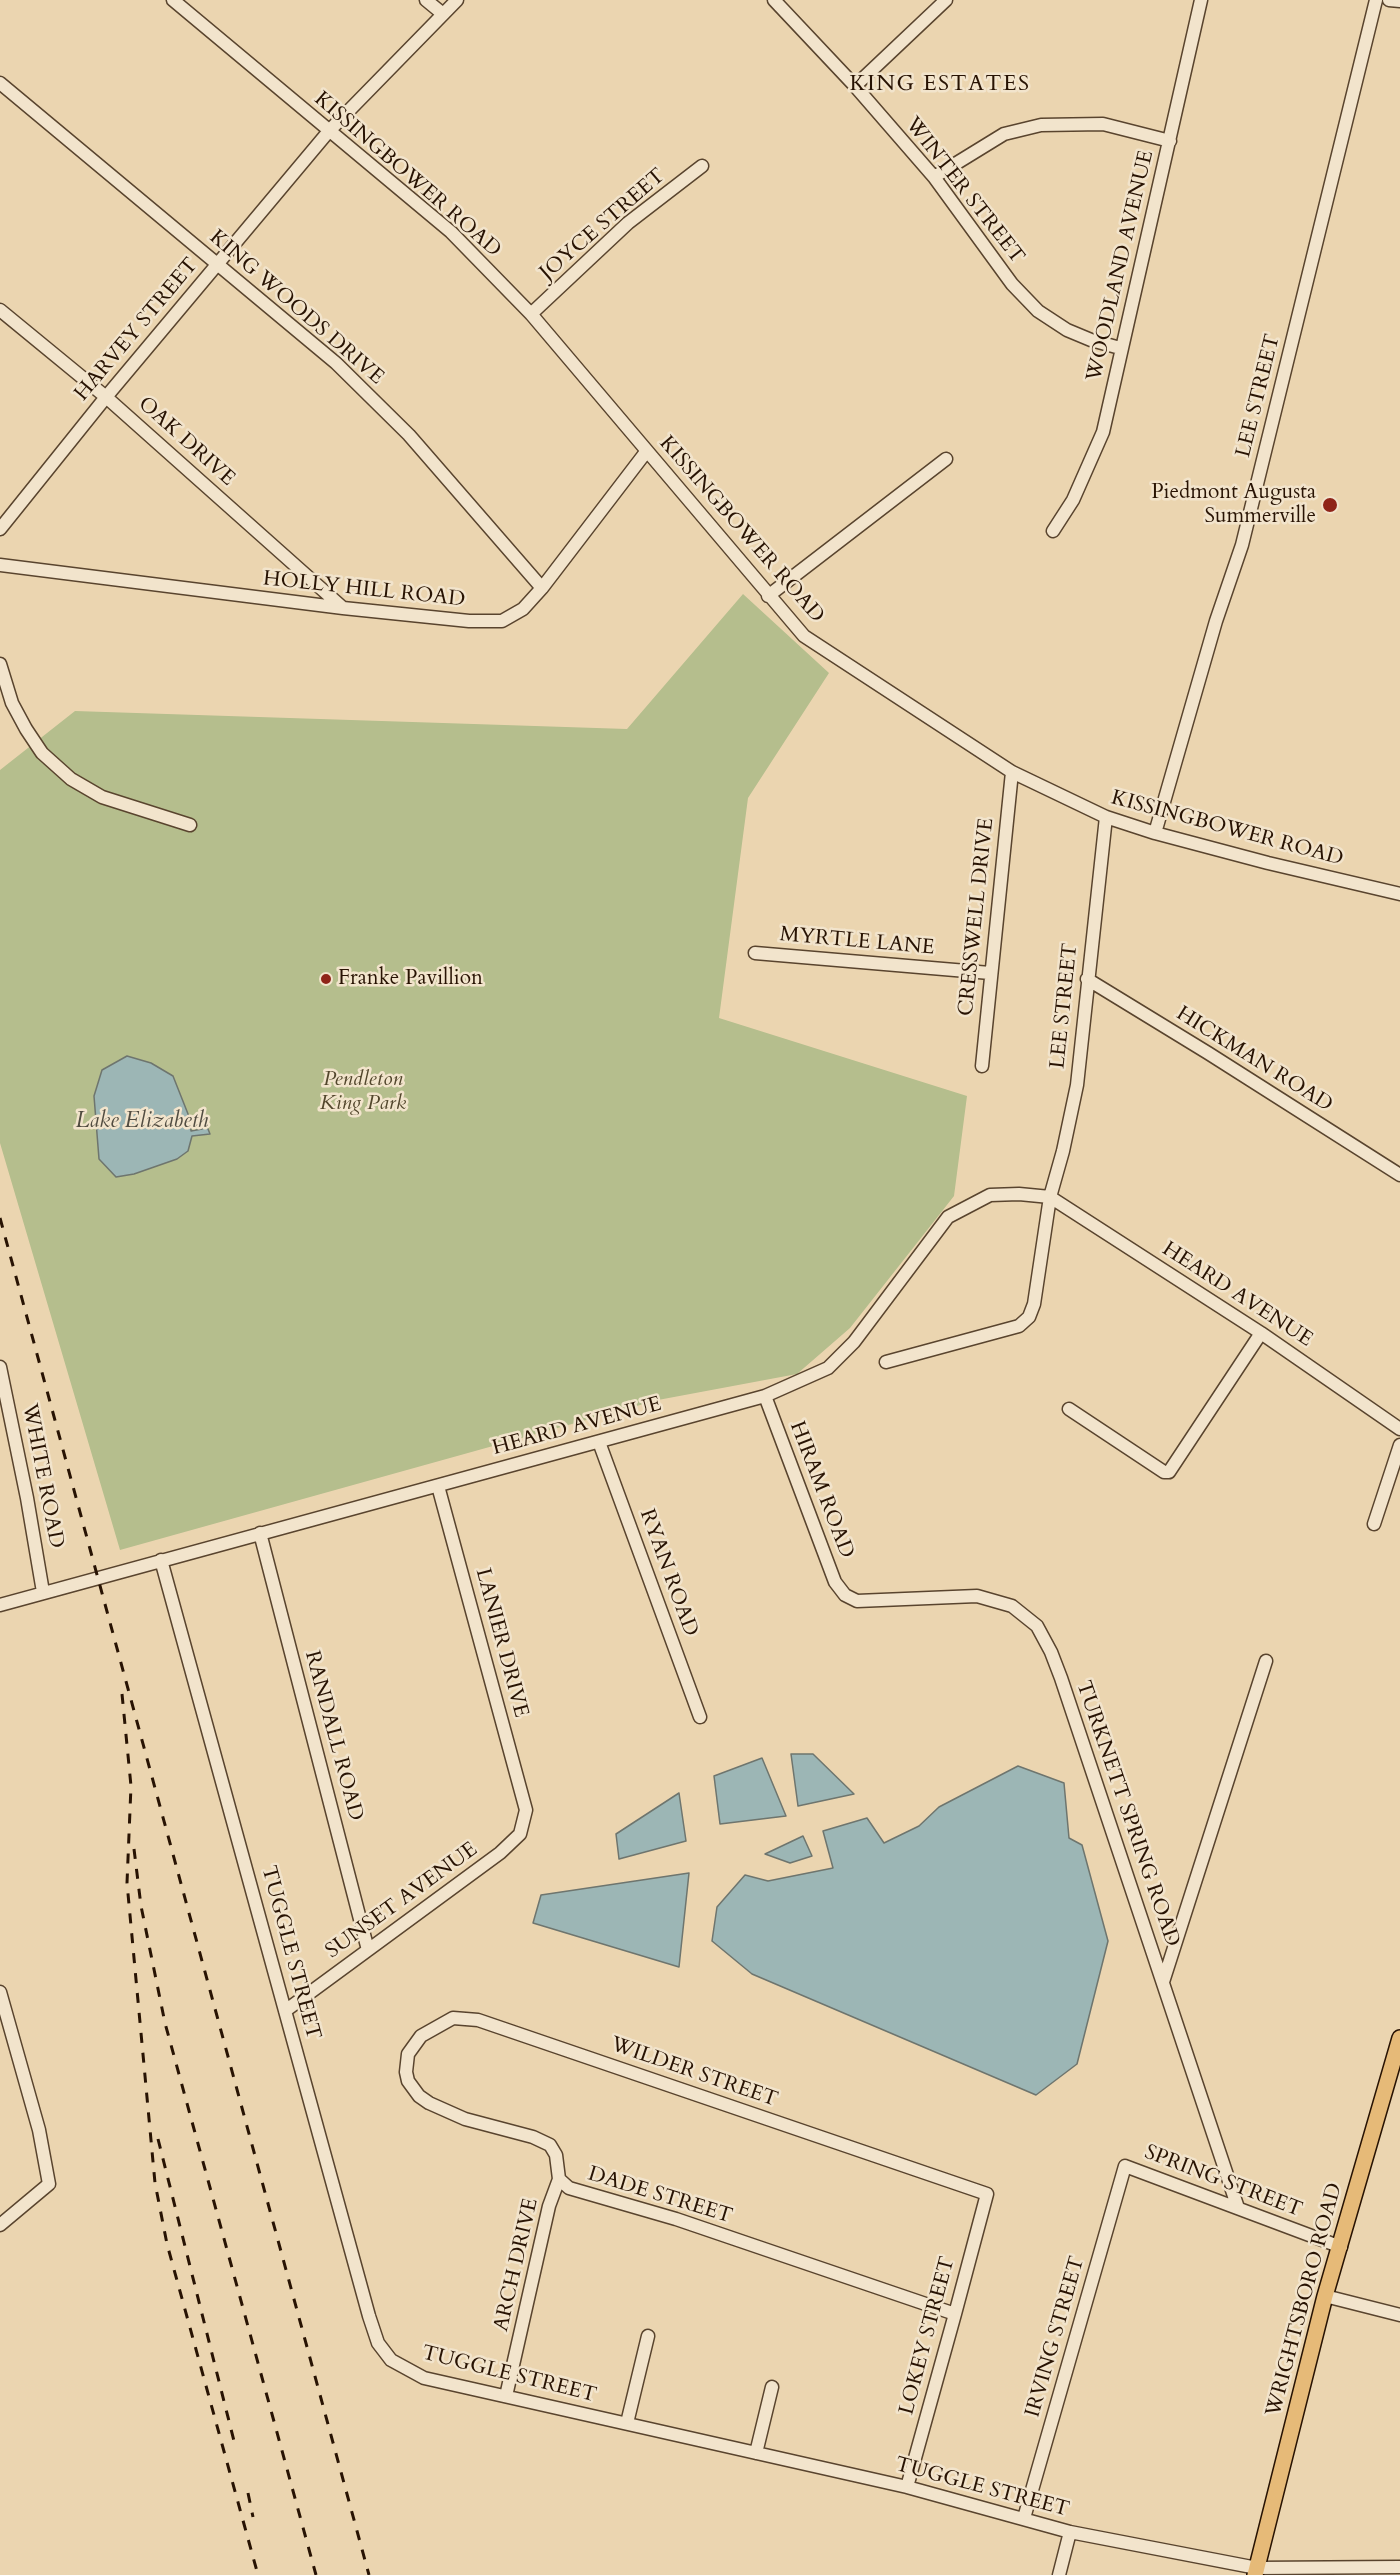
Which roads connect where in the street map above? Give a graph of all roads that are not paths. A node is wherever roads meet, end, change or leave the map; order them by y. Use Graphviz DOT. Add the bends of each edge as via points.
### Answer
graph roads {
  1 [pos="173,0"];
  2 [pos="426,0"];
  3 [pos="457,0"];
  4 [pos="774,0"];
  5 [pos="946,0"];
  6 [pos="1201,0"];
  7 [pos="1376,0"];
  8 [pos="1389,0"];
  9 [pos="1400,1"];
  10 [pos="443,14"];
  11 [pos="0,83"];
  12 [pos="855,86"];
  13 [pos="329,131"];
  14 [pos="1170,141"];
  15 [pos="702,166"];
  16 [pos="934,177"];
  17 [pos="217,264"];
  18 [pos="0,310"];
  19 [pos="531,314"];
  20 [pos="1120,348"];
  21 [pos="106,397"];
  22 [pos="646,452"];
  23 [pos="946,459"];
  24 [pos="0,529"];
  25 [pos="1053,531"];
  26 [pos="0,565"];
  27 [pos="542,588"];
  28 [pos="768,596"];
  29 [pos="343,608"];
  30 [pos="0,664"];
  31 [pos="1012,772"];
  32 [pos="1106,817"];
  33 [pos="190,825"];
  34 [pos="1155,833"];
  35 [pos="1400,894"];
  36 [pos="755,952"];
  37 [pos="990,973"];
  38 [pos="1087,979"];
  39 [pos="982,1066"];
  40 [pos="1400,1175"];
  41 [pos="1050,1197"];
  42 [pos="1261,1333"];
  43 [pos="886,1362"];
  44 [pos="0,1367"];
  45 [pos="765,1396"];
  46 [pos="1069,1410"];
  47 [pos="1400,1429"];
  48 [pos="599,1442"];
  49 [pos="1400,1445"];
  50 [pos="438,1485"];
  51 [pos="1374,1524"];
  52 [pos="260,1533"];
  53 [pos="161,1560"];
  54 [pos="43,1592"];
  55 [pos="845,1595"];
  56 [pos="0,1605"];
  57 [pos="1266,1661"];
  58 [pos="700,1718"];
  59 [pos="526,1810"];
  60 [pos="368,1950"];
  61 [pos="1163,1982"];
  62 [pos="0,1992"];
  63 [pos="285,2011"];
  64 [pos="1400,2038"];
  65 [pos="406,2064"];
  66 [pos="1125,2166"];
  67 [pos="559,2179"];
  68 [pos="987,2194"];
  69 [pos="1238,2208"];
  70 [pos="0,2225"];
  71 [pos="1341,2247"];
  72 [pos="1325,2296"];
  73 [pos="955,2313"];
  74 [pos="1400,2314"];
  75 [pos="648,2336"];
  76 [pos="772,2387"];
  77 [pos="506,2396"];
  78 [pos="627,2424"];
  79 [pos="756,2453"];
  80 [pos="907,2487"];
  81 [pos="1024,2518"];
  82 [pos="1070,2532"];
  83 [pos="1400,2567"];
  84 [pos="1256,2571"];
  85 [pos="1059,2575"];
  1 -- 13 [label="street, KISSINGBOWER ROAD"];
  2 -- 10 [label="street"];
  3 -- 10 [label="street, HARVEY STREET"];
  4 -- 12 [label="street, WINTER STREET"];
  5 -- 12 [label="street"];
  6 -- 14 [label="street, WOODLAND AVENUE"];
  7 -- 34 [label="street, LEE STREET" via="1242,545"];
  8 -- 9 [label="street"];
  10 -- 13 [label="street, HARVEY STREET"];
  11 -- 17 [label="street, KING WOODS DRIVE"];
  12 -- 16 [label="street, WINTER STREET"];
  13 -- 17 [label="street, HARVEY STREET"];
  13 -- 19 [label="street, KISSINGBOWER ROAD" via="450,232"];
  14 -- 16 [label="street" via="1103,124 1041,125 1004,134"];
  14 -- 20 [label="street, WOODLAND AVENUE"];
  15 -- 19 [label="street, JOYCE STREET" via="628,223"];
  16 -- 20 [label="street, WINTER STREET" via="1012,284 1038,311 1067,330"];
  17 -- 21 [label="street, HARVEY STREET"];
  17 -- 27 [label="street, KING WOODS DRIVE" via="336,363 409,435"];
  18 -- 21 [label="street, OAK DRIVE"];
  19 -- 22 [label="street, KISSINGBOWER ROAD"];
  20 -- 25 [label="street, WOODLAND AVENUE" via="1103,432 1073,500"];
  21 -- 24 [label="street, HARVEY STREET"];
  21 -- 29 [label="street, OAK DRIVE"];
  22 -- 27 [label="street, HOLLY HILL ROAD"];
  22 -- 28 [label="street, KISSINGBOWER ROAD"];
  23 -- 28 [label="street"];
  26 -- 29 [label="street, HOLLY HILL ROAD"];
  27 -- 29 [label="street, HOLLY HILL ROAD" via="523,609 502,621"];
  28 -- 31 [label="street, KISSINGBOWER ROAD" via="804,636"];
  30 -- 33 [label="street" via="12,703 26,729 42,753 71,779 102,797"];
  31 -- 32 [label="street, KISSINGBOWER ROAD"];
  31 -- 37 [label="street, CRESSWELL DRIVE"];
  32 -- 34 [label="street, KISSINGBOWER ROAD"];
  32 -- 38 [label="street, LEE STREET"];
  34 -- 35 [label="street, KISSINGBOWER ROAD"];
  36 -- 37 [label="street, MYRTLE LANE"];
  37 -- 39 [label="street, CRESSWELL DRIVE"];
  38 -- 40 [label="street, HICKMAN ROAD"];
  38 -- 41 [label="street, LEE STREET" via="1077,1085"];
  41 -- 42 [label="street, HEARD AVENUE"];
  41 -- 43 [label="street" via="1029,1317 1018,1326"];
  41 -- 45 [label="street, HEARD AVENUE" via="990,1195 948,1217 848,1349 828,1368"];
  42 -- 46 [label="street" via="1169,1472"];
  42 -- 47 [label="street, HEARD AVENUE"];
  44 -- 54 [label="street, WHITE ROAD"];
  45 -- 48 [label="street, HEARD AVENUE"];
  45 -- 55 [label="street, HIRAM ROAD" via="835,1582"];
  48 -- 50 [label="street, HEARD AVENUE"];
  48 -- 58 [label="street, RYAN ROAD"];
  49 -- 51 [label="street"];
  50 -- 52 [label="street, HEARD AVENUE"];
  50 -- 59 [label="street, LANIER DRIVE"];
  52 -- 53 [label="street, HEARD AVENUE"];
  52 -- 60 [label="street, RANDALL ROAD"];
  53 -- 54 [label="street, HEARD AVENUE"];
  53 -- 63 [label="street, TUGGLE STREET"];
  54 -- 56 [label="street, HEARD AVENUE"];
  55 -- 61 [label="street, TURKNETT SPRING ROAD" via="857,1601 977,1596 1012,1606 1037,1626 1054,1660"];
  57 -- 61 [label="street"];
  59 -- 60 [label="street, SUNSET AVENUE" via="520,1834 500,1853"];
  60 -- 63 [label="street, SUNSET AVENUE"];
  61 -- 69 [label="street, TURKNETT SPRING ROAD"];
  62 -- 70 [label="street" via="39,2130 49,2184"];
  63 -- 77 [label="street, TUGGLE STREET" via="378,2343 391,2360 420,2377"];
  64 -- 71 [label="main road, WRIGHTSBORO ROAD"];
  65 -- 67 [label="street, DADE STREET" via="408,2081 429,2103 465,2119 550,2145 556,2155"];
  65 -- 68 [label="street, WILDER STREET" via="420,2036 453,2018 478,2020"];
  66 -- 69 [label="street, SPRING STREET"];
  66 -- 81 [label="street, IRVING STREET"];
  67 -- 73 [label="street, DADE STREET" via="562,2185 578,2192 676,2220"];
  67 -- 77 [label="street, ARCH DRIVE" via="549,2206"];
  68 -- 73 [label="street, LOKEY STREET"];
  69 -- 71 [label="street, SPRING STREET"];
  71 -- 72 [label="main road, WRIGHTSBORO ROAD"];
  72 -- 74 [label="street"];
  72 -- 84 [label="main road, WRIGHTSBORO ROAD"];
  73 -- 80 [label="street, LOKEY STREET"];
  75 -- 78 [label="street"];
  76 -- 79 [label="street"];
  77 -- 78 [label="street, TUGGLE STREET"];
  78 -- 79 [label="street, TUGGLE STREET"];
  79 -- 80 [label="street, TUGGLE STREET"];
  80 -- 81 [label="street, TUGGLE STREET"];
  81 -- 82 [label="street, TUGGLE STREET"];
  82 -- 84 [label="street, TUGGLE STREET"];
  82 -- 85 [label="street"];
  83 -- 84 [label="street, TUGGLE STREET"];
}
